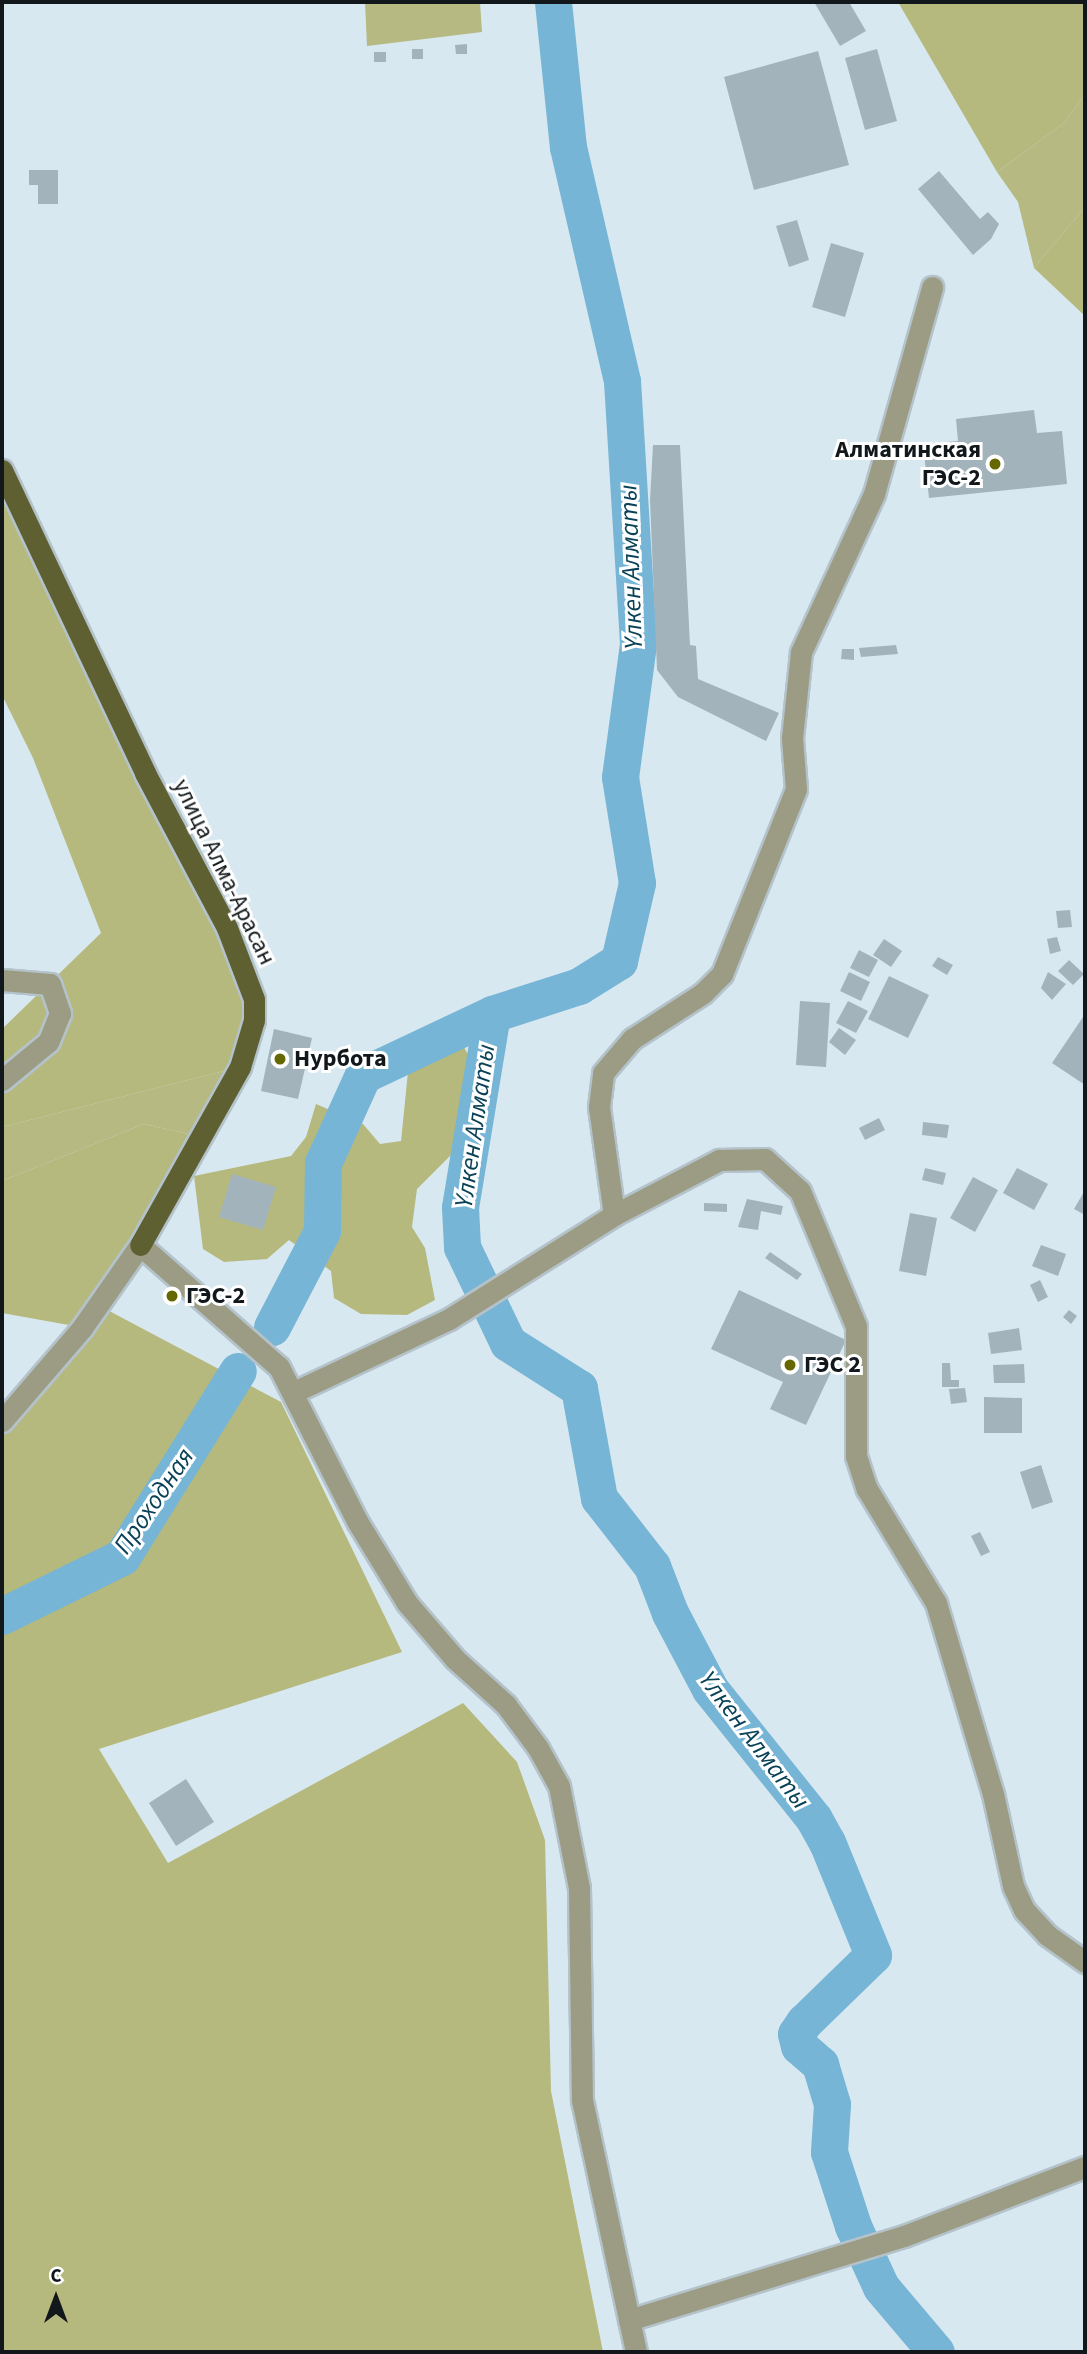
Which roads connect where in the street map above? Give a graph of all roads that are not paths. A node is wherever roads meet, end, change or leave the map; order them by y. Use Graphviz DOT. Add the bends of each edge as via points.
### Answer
graph roads {
  1 [pos="932,287"];
  2 [pos="2,470"];
  3 [pos="2,980"];
  4 [pos="2,1080"];
  5 [pos="614,1215"];
  6 [pos="140,1245"];
  7 [pos="294,1392"];
  8 [pos="2,1421"];
  9 [pos="1085,1962"];
  10 [pos="1085,2167"];
  11 [pos="629,2320"];
  12 [pos="636,2352"];
  1 -- 5 [label="street" via="874,494 801,652 792,738 796,789 722,974 703,993 632,1039 603,1073 601,1143"];
  2 -- 6 [label="main road, улица Алма-Арасан" via="145,773 227,928 254,999 254,1020 240,1067"];
  3 -- 4 [label="street" via="50,984 60,1013 48,1042"];
  5 -- 7 [label="street" via="449,1319"];
  5 -- 9 [label="street" via="719,1160 765,1159 800,1191 856,1326 856,1456 867,1489 936,1603 993,1794 1013,1886 1024,1910 1047,1935"];
  6 -- 7 [label="street" via="279,1367"];
  6 -- 8 [label="street, улица Алма-Арасан" via="82,1328"];
  7 -- 11 [label="street" via="357,1521 407,1603 456,1660 506,1705 559,1786 579,1888 582,2100"];
  10 -- 11 [label="street" via="904,2236"];
  11 -- 12 [label="street"];
}
